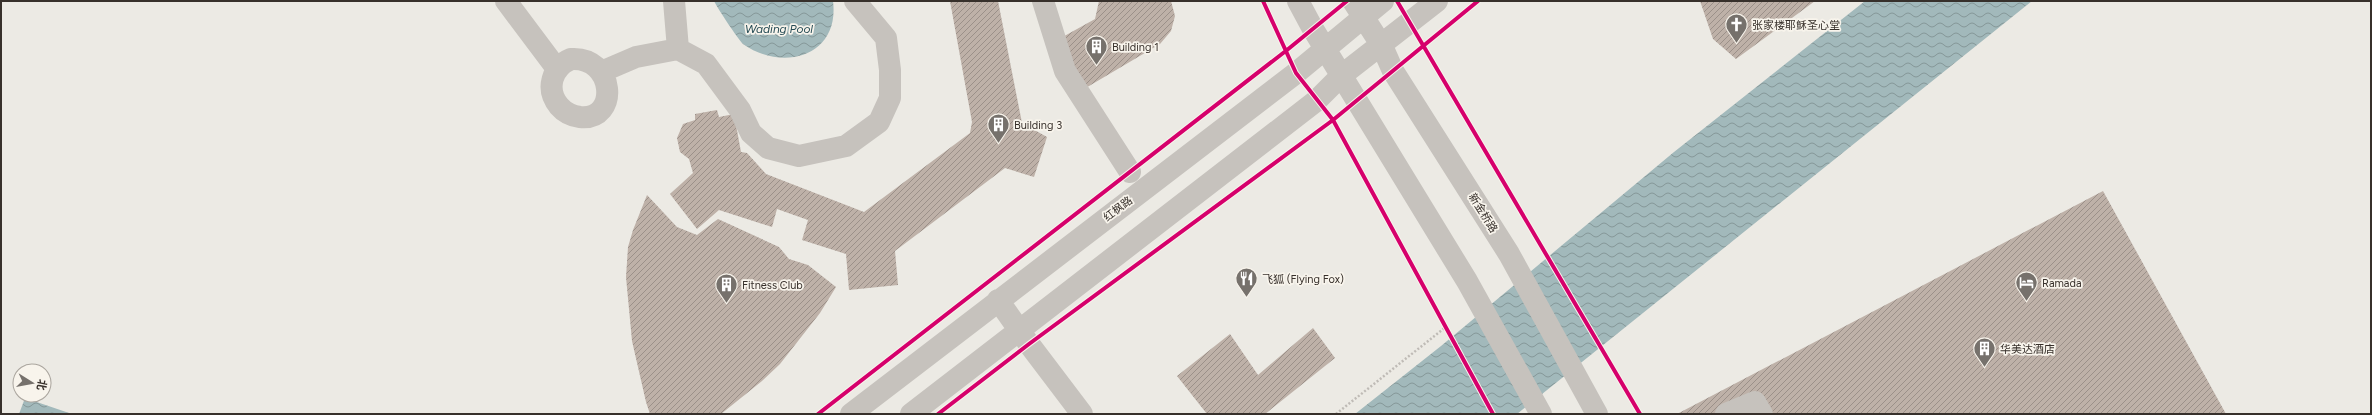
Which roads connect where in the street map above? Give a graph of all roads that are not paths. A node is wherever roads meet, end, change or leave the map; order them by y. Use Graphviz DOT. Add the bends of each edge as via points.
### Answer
graph roads {
  1 [pos="506,1"];
  2 [pos="674,1"];
  3 [pos="855,1"];
  4 [pos="1043,1"];
  5 [pos="1298,1"];
  6 [pos="1383,1"];
  7 [pos="1437,1"];
  8 [pos="1358,8"];
  9 [pos="1382,46"];
  10 [pos="1325,48"];
  11 [pos="678,49"];
  12 [pos="557,69"];
  13 [pos="601,72"];
  14 [pos="1342,75"];
  15 [pos="1130,172"];
  16 [pos="998,300"];
  17 [pos="1020,331"];
  18 [pos="851,414"];
  19 [pos="911,414"];
  20 [pos="1082,414"];
  21 [pos="1540,414"];
  22 [pos="1597,414"];
  23 [pos="1726,414"];
  24 [pos="1762,414"];
  1 -- 12 [label="street"];
  2 -- 11 [label="street"];
  3 -- 11 [label="street" via="886,38 890,98 879,122 846,146 799,156 768,148 751,133 740,110 706,64"];
  4 -- 15 [label="street" via="1065,71"];
  5 -- 10 [label="street"];
  6 -- 8 [label="street, 红枫路"];
  7 -- 9 [label="street"];
  8 -- 9 [label="street, 新金桥路"];
  8 -- 10 [label="street, 红枫路"];
  9 -- 14 [label="street"];
  9 -- 22 [label="street, 新金桥路" via="1393,71 1509,254"];
  10 -- 14 [label="street"];
  10 -- 16 [label="street, 红枫路" via="1296,73"];
  11 -- 13 [label="street" via="636,57"];
  12 -- 13 [label="street" via="563,63 580,59 587,60"];
  12 -- 13 [label="street" via="552,78 553,97 566,113 586,117 594,115 603,107 608,97 606,79"];
  14 -- 17 [label="street" via="1316,101"];
  14 -- 21 [label="street" via="1467,281"];
  16 -- 17 [label="street"];
  16 -- 18 [label="street, 红枫路"];
  17 -- 19 [label="street"];
  17 -- 20 [label="street"];
  23 -- 24 [label="street" via="1755,402"];
}
